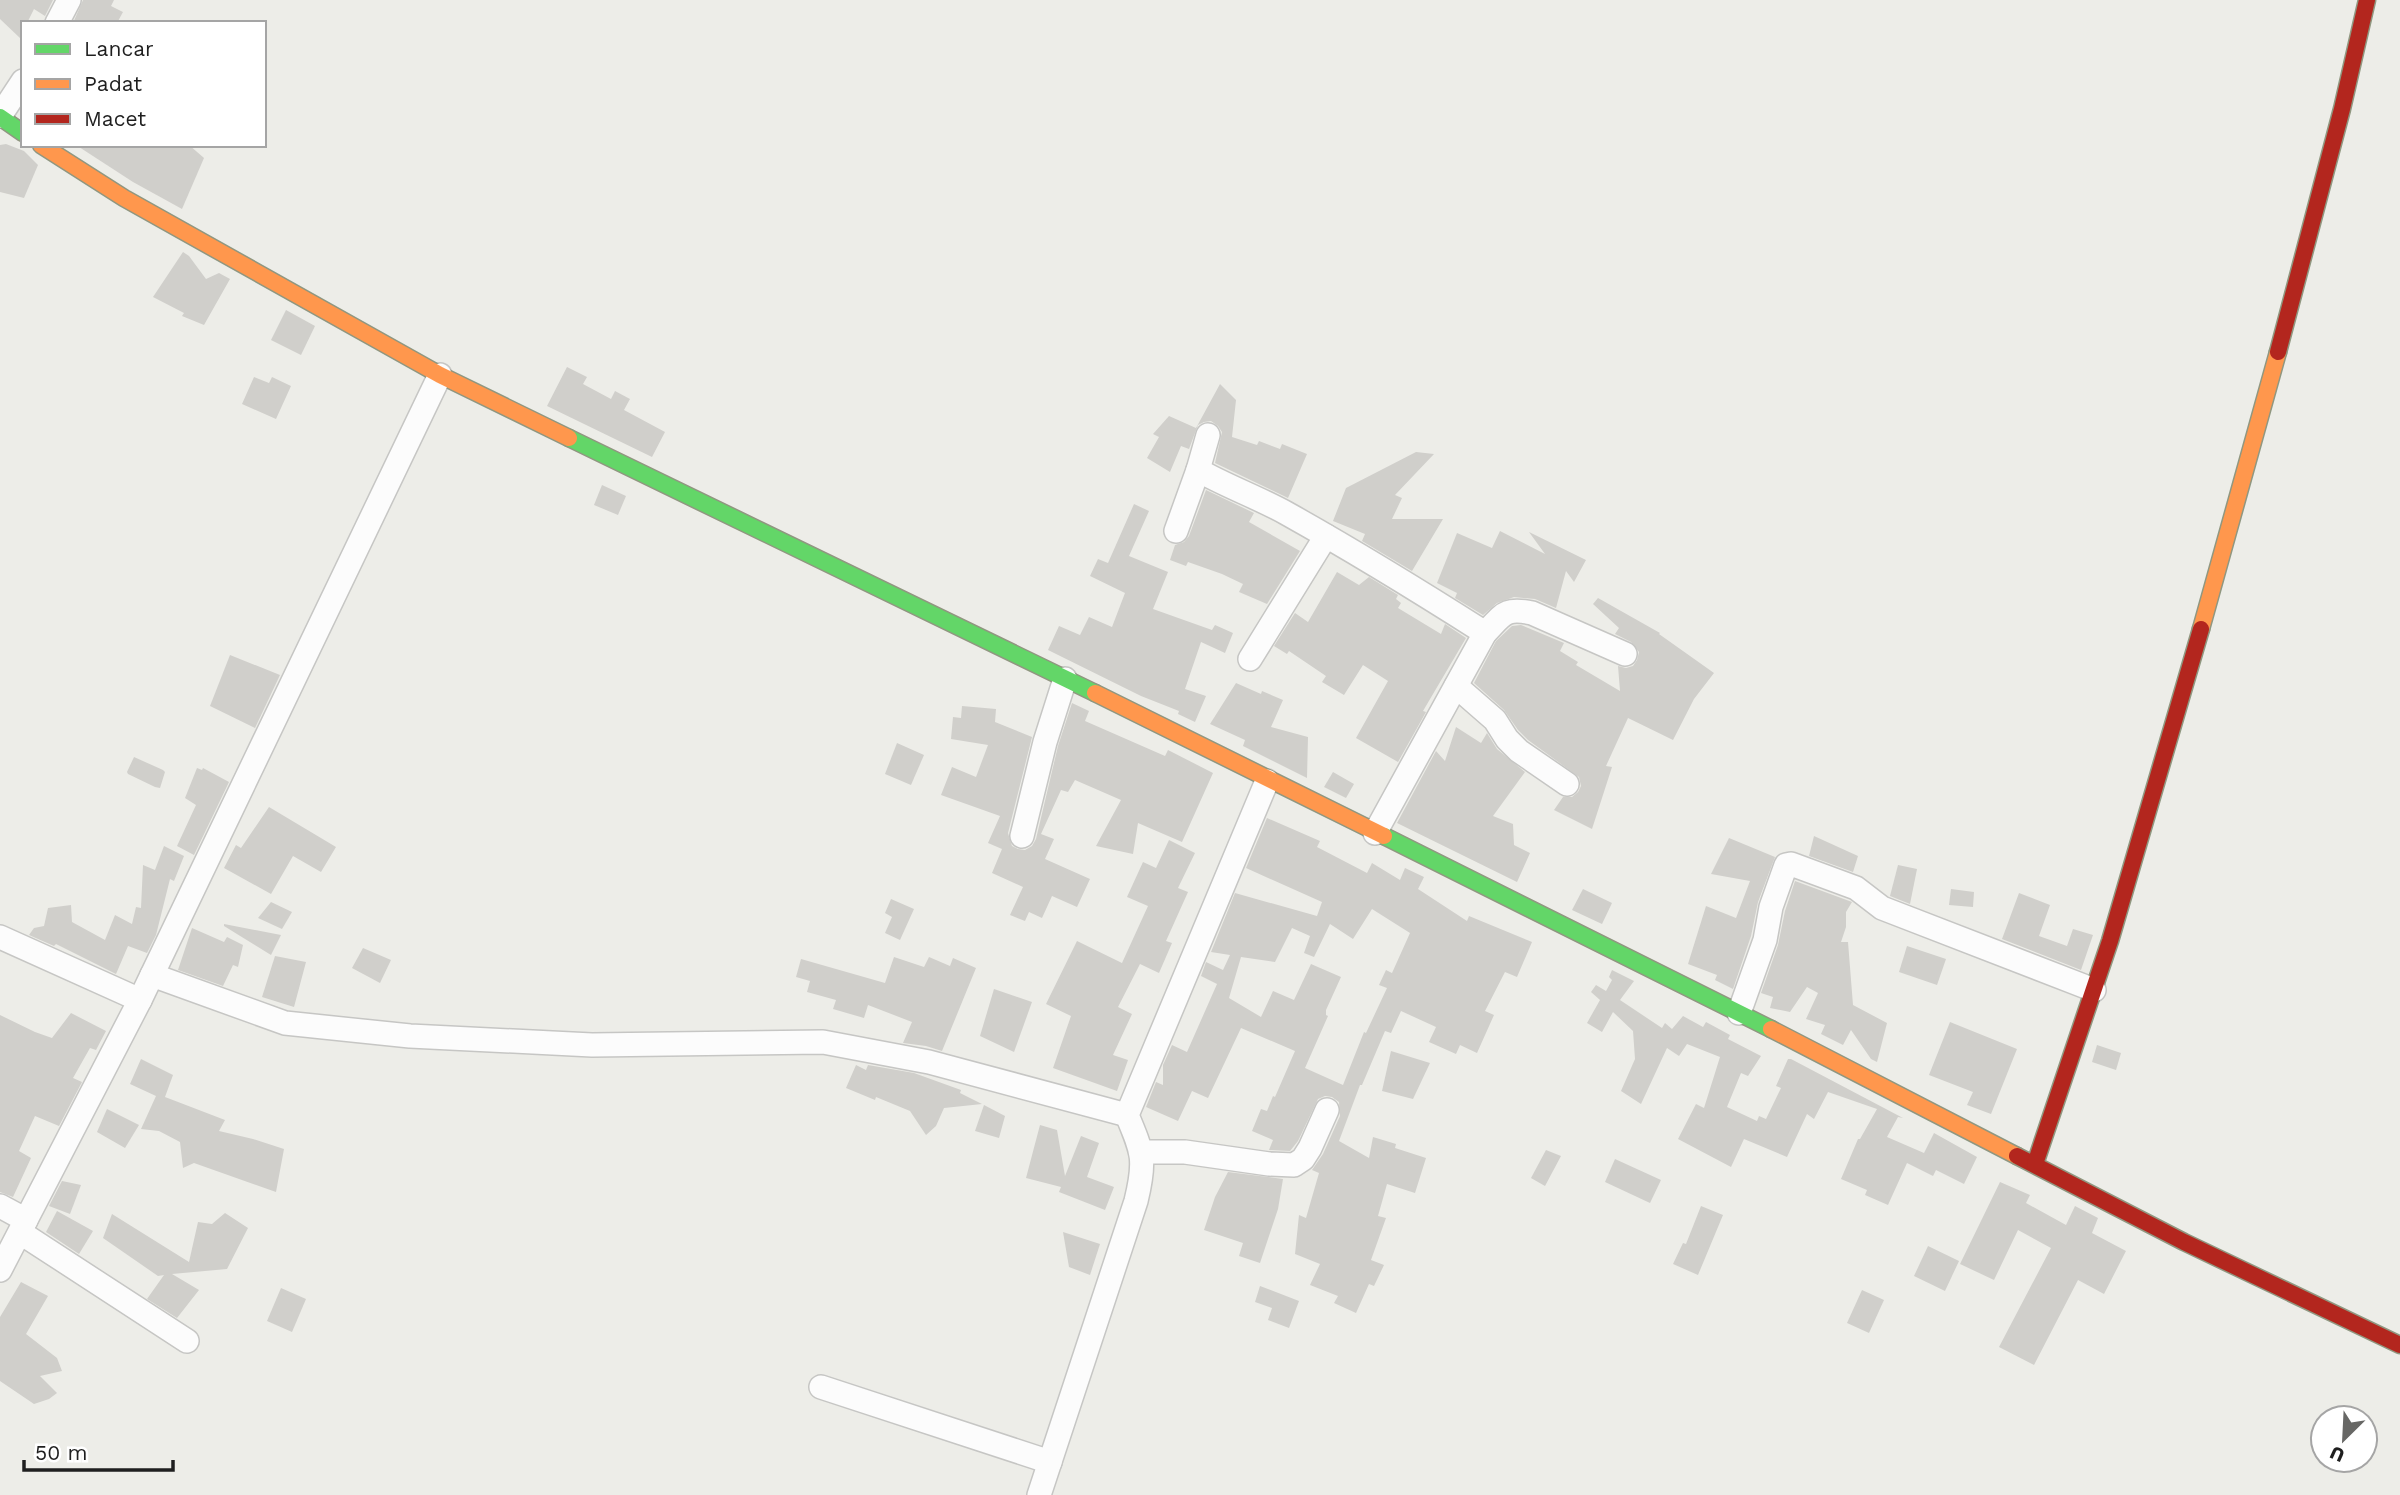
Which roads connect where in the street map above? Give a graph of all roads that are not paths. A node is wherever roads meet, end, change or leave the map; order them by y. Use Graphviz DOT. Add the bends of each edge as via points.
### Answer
graph roads {
  1 [pos="69,0"];
  2 [pos="2367,0"];
  3 [pos="58,21"];
  4 [pos="21,84"];
  5 [pos="0,117"];
  6 [pos="21,131"];
  7 [pos="44,147"];
  8 [pos="440,375"];
  9 [pos="1208,435"];
  10 [pos="1198,470"];
  11 [pos="1177,531"];
  12 [pos="1326,536"];
  13 [pos="1485,633"];
  14 [pos="1626,654"];
  15 [pos="1250,659"];
  16 [pos="1065,679"];
  17 [pos="1457,686"];
  18 [pos="1267,781"];
  19 [pos="1567,784"];
  20 [pos="1375,833"];
  21 [pos="1022,836"];
  22 [pos="0,937"];
  23 [pos="152,975"];
  24 [pos="2094,990"];
  25 [pos="140,1000"];
  26 [pos="1739,1013"];
  27 [pos="1327,1110"];
  28 [pos="1127,1115"];
  29 [pos="1142,1152"];
  30 [pos="2035,1164"];
  31 [pos="0,1206"];
  32 [pos="23,1226"];
  33 [pos="0,1270"];
  34 [pos="187,1341"];
  35 [pos="2400,1345"];
  36 [pos="821,1387"];
  37 [pos="1050,1462"];
  38 [pos="1039,1495"];
  1 -- 3 [label="street"];
  2 -- 24 [label="street" via="2242,486"];
  4 -- 5 [label="street"];
  5 -- 6 [label="street"];
  7 -- 8 [label="street" via="124,198"];
  8 -- 16 [label="street"];
  8 -- 23 [label="street"];
  9 -- 10 [label="street"];
  10 -- 11 [label="street"];
  10 -- 12 [label="street"];
  12 -- 13 [label="street"];
  12 -- 15 [label="street"];
  13 -- 14 [label="street" via="1506,611 1517,610"];
  13 -- 17 [label="street"];
  16 -- 18 [label="street"];
  16 -- 21 [label="street"];
  17 -- 19 [label="street" via="1495,720 1520,751"];
  17 -- 20 [label="street"];
  18 -- 20 [label="street"];
  18 -- 28 [label="street"];
  20 -- 26 [label="street"];
  22 -- 25 [label="street"];
  23 -- 25 [label="street"];
  23 -- 28 [label="street" via="285,1023 410,1036 592,1045 823,1042 929,1062"];
  24 -- 26 [label="street" via="1882,908 1856,888 1791,864 1786,865 1775,895 1765,940"];
  24 -- 30 [label="street"];
  25 -- 32 [label="street"];
  26 -- 30 [label="street"];
  27 -- 29 [label="street" via="1310,1148 1294,1165 1185,1152"];
  28 -- 29 [label="street"];
  29 -- 37 [label="street" via="1136,1201"];
  30 -- 35 [label="street" via="2184,1242"];
  31 -- 32 [label="street"];
  32 -- 33 [label="street"];
  32 -- 34 [label="street"];
  36 -- 37 [label="street"];
  37 -- 38 [label="street"];
}
